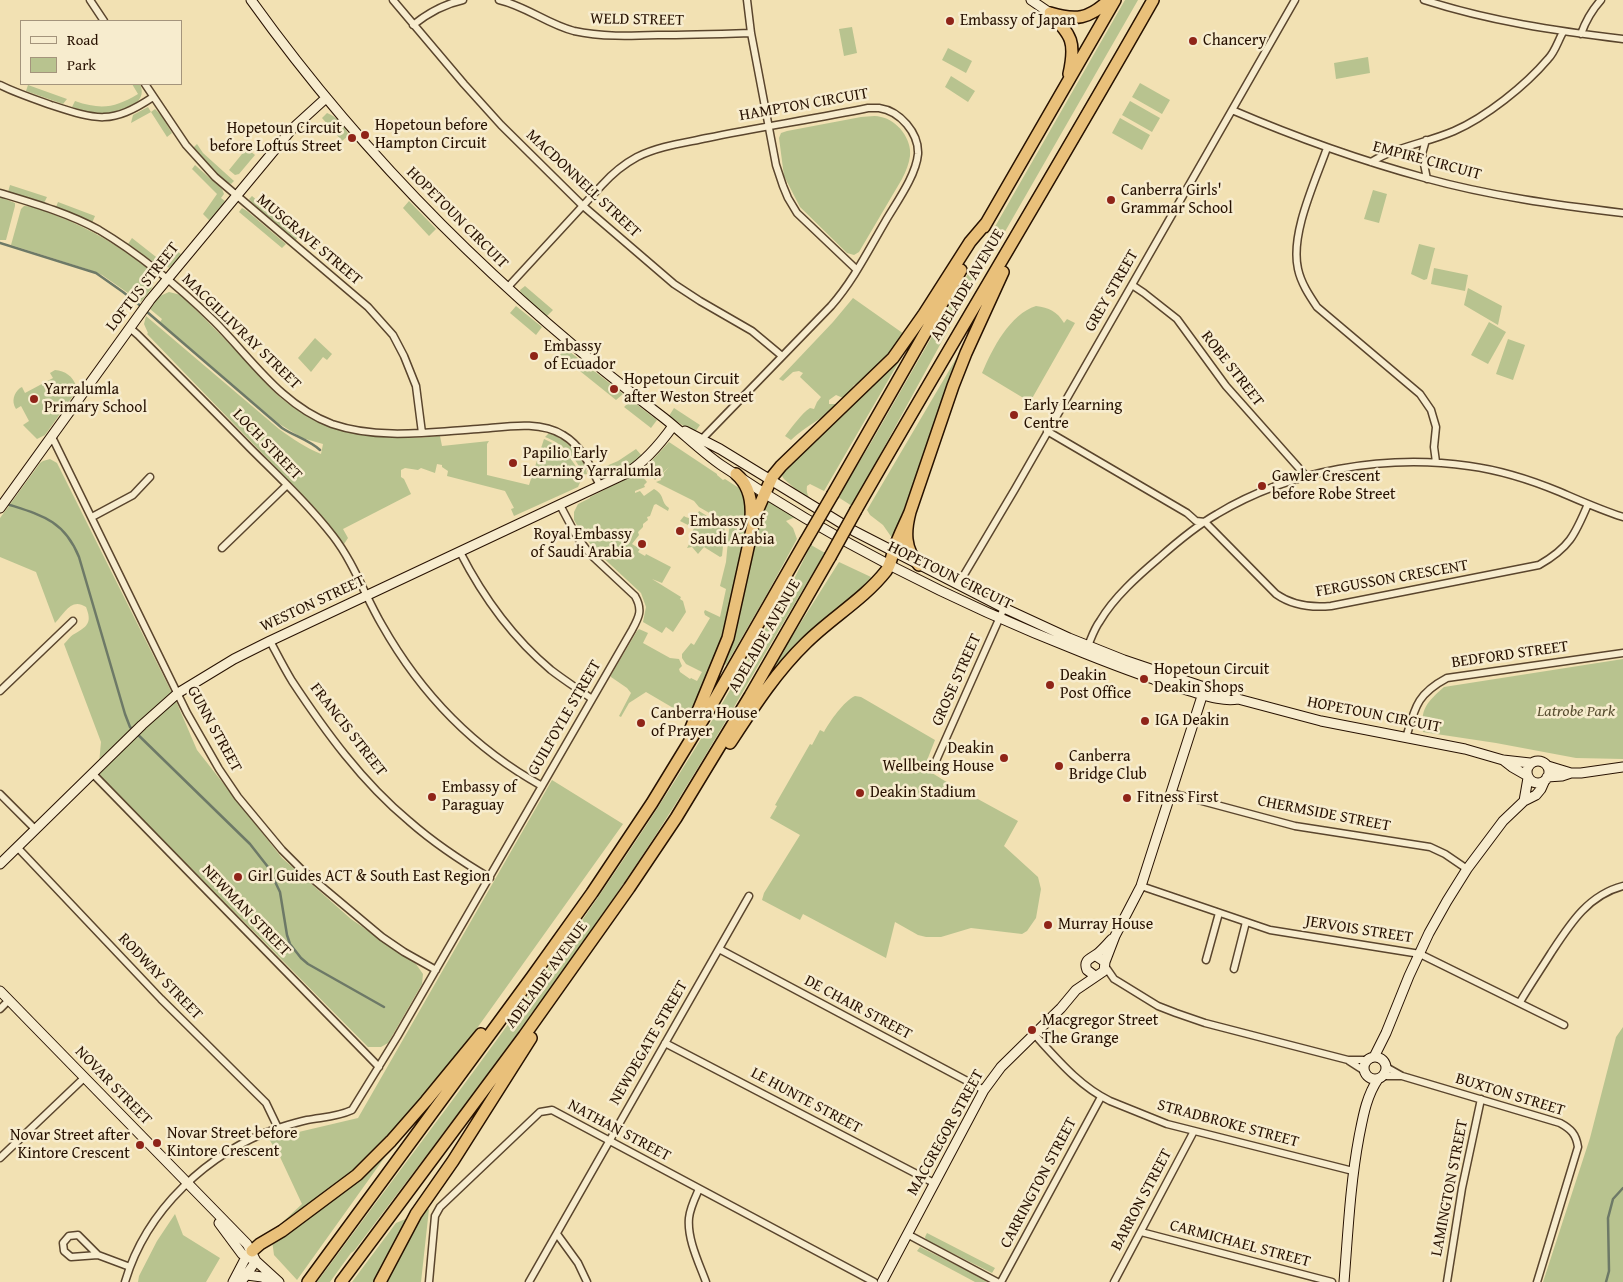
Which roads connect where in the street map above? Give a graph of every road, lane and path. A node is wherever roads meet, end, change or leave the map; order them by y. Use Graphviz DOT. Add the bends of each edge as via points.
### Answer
graph roads {
  1 [pos="90,0"];
  2 [pos="251,0"];
  3 [pos="393,0"];
  4 [pos="463,0"];
  5 [pos="499,0"];
  6 [pos="746,0"];
  7 [pos="1031,0"];
  8 [pos="1109,0"];
  9 [pos="1115,0"];
  10 [pos="1153,0"];
  11 [pos="1295,0"];
  12 [pos="1424,0"];
  13 [pos="1601,0"];
  14 [pos="1050,13"];
  15 [pos="103,20"];
  16 [pos="413,25"];
  17 [pos="1563,32"];
  18 [pos="751,34"];
  19 [pos="1581,34"];
  20 [pos="1623,39"];
  21 [pos="1068,83"];
  22 [pos="0,85"];
  23 [pos="146,85"];
  24 [pos="153,97"];
  25 [pos="326,98"];
  26 [pos="1232,110"];
  27 [pos="768,125"];
  28 [pos="1426,140"];
  29 [pos="1327,148"];
  30 [pos="1371,162"];
  31 [pos="1427,179"];
  32 [pos="0,194"];
  33 [pos="236,196"];
  34 [pos="582,206"];
  35 [pos="1623,213"];
  36 [pos="987,222"];
  37 [pos="1025,223"];
  38 [pos="857,270"];
  39 [pos="167,279"];
  40 [pos="1132,285"];
  41 [pos="507,288"];
  42 [pos="130,328"];
  43 [pos="782,356"];
  44 [pos="673,426"];
  45 [pos="1047,431"];
  46 [pos="422,433"];
  47 [pos="52,437"];
  48 [pos="699,443"];
  49 [pos="1436,462"];
  50 [pos="736,474"];
  51 [pos="1306,476"];
  52 [pos="150,477"];
  53 [pos="771,481"];
  54 [pos="287,485"];
  55 [pos="600,486"];
  56 [pos="765,492"];
  57 [pos="1588,504"];
  58 [pos="560,505"];
  59 [pos="0,508"];
  60 [pos="910,512"];
  61 [pos="92,517"];
  62 [pos="1623,517"];
  63 [pos="1205,522"];
  64 [pos="750,534"];
  65 [pos="222,548"];
  66 [pos="460,552"];
  67 [pos="893,552"];
  68 [pos="890,564"];
  69 [pos="919,565"];
  70 [pos="958,585"];
  71 [pos="367,595"];
  72 [pos="952,595"];
  73 [pos="1004,608"];
  74 [pos="1000,618"];
  75 [pos="73,621"];
  76 [pos="270,641"];
  77 [pos="1087,649"];
  78 [pos="1623,653"];
  79 [pos="0,691"];
  80 [pos="1203,691"];
  81 [pos="178,693"];
  82 [pos="592,699"];
  83 [pos="1406,738"];
  84 [pos="1503,760"];
  85 [pos="935,763"];
  86 [pos="1530,763"];
  87 [pos="1548,766"];
  88 [pos="1623,767"];
  89 [pos="671,772"];
  90 [pos="1570,773"];
  91 [pos="93,774"];
  92 [pos="1527,776"];
  93 [pos="1546,779"];
  94 [pos="542,786"];
  95 [pos="1172,793"];
  96 [pos="0,794"];
  97 [pos="1524,801"];
  98 [pos="676,818"];
  99 [pos="35,830"];
  100 [pos="17,847"];
  101 [pos="0,864"];
  102 [pos="1467,869"];
  103 [pos="490,878"];
  104 [pos="1141,886"];
  105 [pos="1623,886"];
  106 [pos="749,896"];
  107 [pos="1219,912"];
  108 [pos="1246,922"];
  109 [pos="1115,936"];
  110 [pos="719,949"];
  111 [pos="1420,954"];
  112 [pos="1096,956"];
  113 [pos="1206,960"];
  114 [pos="1105,964"];
  115 [pos="1086,969"];
  116 [pos="1234,969"];
  117 [pos="436,970"];
  118 [pos="568,974"];
  119 [pos="1097,975"];
  120 [pos="532,977"];
  121 [pos="1114,978"];
  122 [pos="1076,990"];
  123 [pos="0,991"];
  124 [pos="9,1000"];
  125 [pos="1520,1002"];
  126 [pos="0,1009"];
  127 [pos="1564,1025"];
  128 [pos="1034,1034"];
  129 [pos="666,1043"];
  130 [pos="1348,1060"];
  131 [pos="379,1067"];
  132 [pos="1378,1067"];
  133 [pos="1365,1073"];
  134 [pos="84,1078"];
  135 [pos="984,1090"];
  136 [pos="1368,1096"];
  137 [pos="1101,1097"];
  138 [pos="1481,1100"];
  139 [pos="278,1128"];
  140 [pos="1194,1131"];
  141 [pos="609,1141"];
  142 [pos="0,1158"];
  143 [pos="1353,1171"];
  144 [pos="934,1183"];
  145 [pos="187,1184"];
  146 [pos="699,1189"];
  147 [pos="1141,1232"];
  148 [pos="556,1234"];
  149 [pos="907,1234"];
  150 [pos="98,1255"];
  151 [pos="251,1256"];
  152 [pos="130,1267"];
  153 [pos="244,1278"];
  154 [pos="125,1282"];
  155 [pos="233,1282"];
  156 [pos="273,1282"];
  157 [pos="279,1282"];
  158 [pos="308,1282"];
  159 [pos="340,1282"];
  160 [pos="380,1282"];
  161 [pos="429,1282"];
  162 [pos="529,1282"];
  163 [pos="586,1282"];
  164 [pos="706,1282"];
  165 [pos="874,1282"];
  166 [pos="882,1282"];
  167 [pos="998,1282"];
  168 [pos="1002,1282"];
  169 [pos="1114,1282"];
  170 [pos="1332,1282"];
  171 [pos="1344,1282"];
  172 [pos="1447,1282"];
  173 [pos="1538,1282"];
  1 -- 15 [label="street"];
  2 -- 25 [label="street, HOPETOUN CIRCUIT"];
  3 -- 16 [label="street, MACDONNELL STREET"];
  4 -- 16 [label="street" via="432,11"];
  5 -- 18 [label="street, WELD STREET" via="558,26 595,34"];
  6 -- 18 [label="street"];
  7 -- 14 [label="street"];
  8 -- 14 [label="highway" via="1082,18"];
  9 -- 21 [label="highway, ADELAIDE AVENUE"];
  10 -- 37 [label="highway, ADELAIDE AVENUE"];
  11 -- 26 [label="street, GREY STREET"];
  12 -- 17 [label="street" via="1521,25"];
  13 -- 19 [label="street" via="1586,20"];
  14 -- 21 [label="highway" via="1066,30 1071,42"];
  16 -- 34 [label="street, MACDONNELL STREET" via="501,125"];
  17 -- 19 [label="street"];
  17 -- 28 [label="street" via="1550,58 1509,96 1475,121"];
  18 -- 27 [label="street"];
  19 -- 20 [label="street"];
  21 -- 36 [label="highway, ADELAIDE AVENUE"];
  22 -- 24 [label="street" via="81,115 98,118 129,112"];
  23 -- 24 [label="street, MUSGRAVE STREET"];
  24 -- 33 [label="street, MUSGRAVE STREET" via="197,159"];
  25 -- 33 [label="street, LOFTUS STREET" via="292,130"];
  25 -- 41 [label="street, HOPETOUN CIRCUIT" via="364,144 442,227"];
  26 -- 29 [label="street, EMPIRE CIRCUIT"];
  26 -- 40 [label="street, GREY STREET"];
  27 -- 34 [label="street, HAMPTON CIRCUIT" via="658,148 637,157 617,170"];
  27 -- 38 [label="street" via="776,165 797,213"];
  27 -- 38 [label="street, HAMPTON CIRCUIT" via="880,108 900,117 914,134 918,155 910,180"];
  28 -- 30 [label="street"];
  28 -- 31 [label="street" via="1422,154"];
  29 -- 30 [label="street, EMPIRE CIRCUIT"];
  29 -- 49 [label="street" via="1298,229 1298,269 1317,307 1420,394 1431,410 1436,427"];
  30 -- 31 [label="street, EMPIRE CIRCUIT"];
  31 -- 35 [label="street, EMPIRE CIRCUIT" via="1524,200"];
  32 -- 39 [label="street, MACGILLIVRAY STREET" via="47,207 98,230 125,246"];
  33 -- 39 [label="street, LOFTUS STREET"];
  33 -- 46 [label="street, MUSGRAVE STREET" via="368,307 393,335 416,386"];
  34 -- 41 [label="street, HAMPTON CIRCUIT"];
  34 -- 43 [label="street, MACDONNELL STREET" via="674,284 752,331"];
  36 -- 53 [label="highway" via="970,242 893,358 781,466"];
  36 -- 89 [label="highway, ADELAIDE AVENUE, bridge"];
  37 -- 60 [label="highway" via="966,353"];
  37 -- 98 [label="highway, ADELAIDE AVENUE, bridge"];
  38 -- 43 [label="street, HAMPTON CIRCUIT" via="837,300"];
  39 -- 42 [label="street, LOFTUS STREET"];
  39 -- 46 [label="street, MACGILLIVRAY STREET" via="211,319 272,384 306,411 331,423 360,431"];
  40 -- 45 [label="street, GREY STREET"];
  40 -- 51 [label="street, ROBE STREET" via="1177,319 1226,386"];
  41 -- 44 [label="street, HOPETOUN CIRCUIT"];
  42 -- 47 [label="street, LOFTUS STREET"];
  42 -- 54 [label="street, LOCH STREET"];
  43 -- 48 [label="street, HAMPTON CIRCUIT"];
  44 -- 48 [label="street, HOPETOUN CIRCUIT"];
  44 -- 55 [label="street, WESTON STREET" via="640,465"];
  45 -- 63 [label="street, FERGUSSON CRESCENT" via="1196,521"];
  45 -- 70 [label="street, GREY STREET"];
  46 -- 55 [label="street, MACGILLIVRAY STREET" via="534,426 556,431 570,440 584,456"];
  47 -- 59 [label="street, LOFTUS STREET"];
  47 -- 61 [label="street, GUNN STREET"];
  48 -- 50 [label="street, HOPETOUN CIRCUIT"];
  48 -- 53 [label="street, HOPETOUN CIRCUIT"];
  49 -- 51 [label="street" via="1389,463"];
  49 -- 57 [label="street" via="1499,472"];
  50 -- 56 [label="street, HOPETOUN CIRCUIT"];
  50 -- 64 [label="highway" via="749,494"];
  51 -- 63 [label="street" via="1263,491"];
  52 -- 61 [label="street" via="133,495"];
  53 -- 56 [label="highway"];
  53 -- 67 [label="street, HOPETOUN CIRCUIT"];
  54 -- 65 [label="street"];
  54 -- 71 [label="street, LOCH STREET" via="334,537"];
  55 -- 58 [label="street, WESTON STREET"];
  56 -- 64 [label="highway"];
  56 -- 68 [label="street, HOPETOUN CIRCUIT"];
  57 -- 62 [label="street"];
  57 -- 63 [label="street, FERGUSSON CRESCENT" via="1571,540 1556,556 1539,565 1317,608 1285,601"];
  58 -- 66 [label="street, WESTON STREET"];
  58 -- 82 [label="street, GUILFOYLE STREET" via="590,554 628,588 640,604 632,630"];
  60 -- 67 [label="highway"];
  60 -- 69 [label="highway" via="907,541"];
  61 -- 81 [label="street, GUNN STREET"];
  63 -- 77 [label="street" via="1140,574 1108,609"];
  64 -- 89 [label="highway" via="728,638"];
  66 -- 71 [label="street, WESTON STREET"];
  66 -- 82 [label="street" via="475,580 508,626 550,669"];
  67 -- 68 [label="highway"];
  67 -- 69 [label="street, HOPETOUN CIRCUIT"];
  68 -- 72 [label="street, HOPETOUN CIRCUIT"];
  68 -- 98 [label="highway" via="782,669"];
  69 -- 70 [label="street, HOPETOUN CIRCUIT"];
  70 -- 72 [label="street, GREY STREET"];
  70 -- 73 [label="street, HOPETOUN CIRCUIT"];
  71 -- 76 [label="street, WESTON STREET"];
  71 -- 94 [label="street, LOCH STREET" via="405,662 446,713 487,751"];
  72 -- 74 [label="street, HOPETOUN CIRCUIT"];
  73 -- 74 [label="street, GROSE STREET"];
  73 -- 77 [label="street, HOPETOUN CIRCUIT"];
  74 -- 77 [label="street, HOPETOUN CIRCUIT"];
  74 -- 85 [label="street, GROSE STREET"];
  75 -- 79 [label="street"];
  76 -- 81 [label="street, WESTON STREET" via="227,662"];
  76 -- 103 [label="street, FRANCIS STREET" via="291,679 355,767 408,820 456,858"];
  77 -- 80 [label="street, HOPETOUN CIRCUIT" via="1146,676"];
  78 -- 83 [label="street, BEDFORD STREET" via="1447,678 1422,696 1414,709"];
  80 -- 83 [label="street, HOPETOUN CIRCUIT" via="1230,701 1238,699"];
  80 -- 95 [label="street"];
  81 -- 91 [label="street, WESTON STREET"];
  81 -- 117 [label="street, GUNN STREET" via="219,769 282,850 319,886 382,937"];
  82 -- 94 [label="street, GUILFOYLE STREET"];
  83 -- 84 [label="street, HOPETOUN CIRCUIT" via="1466,748"];
  84 -- 86 [label="street, HOPETOUN CIRCUIT"];
  84 -- 92 [label="street, HOPETOUN CIRCUIT"];
  86 -- 87 [label="street" via="1539,760"];
  86 -- 92 [label="street"];
  87 -- 90 [label="street"];
  87 -- 93 [label="street"];
  88 -- 90 [label="street"];
  89 -- 120 [label="highway, ADELAIDE AVENUE" via="592,893"];
  90 -- 93 [label="street"];
  91 -- 99 [label="street, WESTON STREET"];
  91 -- 131 [label="street, NEWMAN STREET"];
  92 -- 93 [label="street" via="1534,783"];
  92 -- 97 [label="street"];
  93 -- 97 [label="street" via="1541,789"];
  94 -- 103 [label="street, GUILFOYLE STREET"];
  95 -- 102 [label="street, CHERMSIDE STREET" via="1295,826 1430,847"];
  95 -- 104 [label="street"];
  96 -- 99 [label="street"];
  97 -- 102 [label="street" via="1503,822"];
  98 -- 118 [label="highway, ADELAIDE AVENUE"];
  99 -- 100 [label="street, WESTON STREET"];
  100 -- 101 [label="street, WESTON STREET"];
  100 -- 139 [label="street, RODWAY STREET" via="161,999 266,1103"];
  102 -- 111 [label="street"];
  103 -- 117 [label="street, GUILFOYLE STREET"];
  104 -- 107 [label="street, JERVOIS STREET"];
  104 -- 109 [label="street"];
  105 -- 125 [label="street" via="1598,896 1581,910"];
  106 -- 110 [label="street, NEWDEGATE STREET"];
  107 -- 108 [label="street, JERVOIS STREET"];
  107 -- 113 [label="street"];
  108 -- 111 [label="street, JERVOIS STREET" via="1270,930"];
  108 -- 116 [label="street"];
  109 -- 112 [label="street"];
  109 -- 114 [label="street"];
  110 -- 129 [label="street, NEWDEGATE STREET"];
  110 -- 135 [label="street, DE CHAIR STREET"];
  111 -- 125 [label="street, JERVOIS STREET"];
  111 -- 132 [label="street" via="1386,1033"];
  112 -- 114 [label="street"];
  112 -- 115 [label="street" via="1087,960"];
  114 -- 119 [label="street" via="1104,971"];
  114 -- 121 [label="street, BUXTON STREET"];
  115 -- 119 [label="street"];
  115 -- 122 [label="street, MACGREGOR STREET"];
  117 -- 131 [label="street, GUILFOYLE STREET"];
  118 -- 159 [label="highway, ADELAIDE AVENUE"];
  118 -- 160 [label="highway" via="546,1015 416,1214"];
  119 -- 121 [label="street, BUXTON STREET"];
  119 -- 122 [label="street, MACGREGOR STREET"];
  120 -- 151 [label="highway" via="506,1001 464,1057 357,1175 260,1244"];
  120 -- 158 [label="highway, ADELAIDE AVENUE"];
  121 -- 130 [label="street, BUXTON STREET" via="1158,1006 1176,1013"];
  122 -- 128 [label="street, MACGREGOR STREET"];
  123 -- 124 [label="street, NOVAR STREET"];
  124 -- 126 [label="street"];
  124 -- 134 [label="street, NOVAR STREET"];
  125 -- 127 [label="street, JERVOIS STREET"];
  128 -- 135 [label="street, MACGREGOR STREET" via="1001,1066"];
  128 -- 137 [label="street, STRADBROKE STREET" via="1073,1076"];
  129 -- 141 [label="street, NEWDEGATE STREET"];
  129 -- 144 [label="street, LE HUNTE STREET"];
  130 -- 132 [label="street, BUXTON STREET"];
  130 -- 133 [label="street, BUXTON STREET"];
  131 -- 139 [label="street, GUILFOYLE STREET" via="352,1110"];
  132 -- 133 [label="street"];
  132 -- 133 [label="street" via="1373,1080"];
  132 -- 136 [label="street"];
  132 -- 138 [label="street, BUXTON STREET"];
  133 -- 136 [label="street"];
  134 -- 142 [label="street"];
  134 -- 145 [label="street, NOVAR STREET"];
  135 -- 144 [label="street, MACGREGOR STREET"];
  136 -- 143 [label="street"];
  137 -- 140 [label="street, STRADBROKE STREET" via="1167,1124"];
  137 -- 168 [label="street, CARRINGTON STREET"];
  138 -- 172 [label="street, LAMINGTON STREET" via="1462,1188"];
  138 -- 173 [label="street, BUXTON STREET" via="1560,1123 1571,1129 1577,1139 1578,1147"];
  139 -- 145 [label="street" via="226,1153"];
  140 -- 143 [label="street, STRADBROKE STREET"];
  140 -- 147 [label="street, BARRON STREET"];
  141 -- 146 [label="street, NATHAN STREET"];
  141 -- 148 [label="street, NEWDEGATE STREET"];
  141 -- 161 [label="street, NATHAN STREET" via="552,1110 540,1112 440,1207 435,1216"];
  143 -- 171 [label="street"];
  144 -- 149 [label="street, MACGREGOR STREET"];
  145 -- 151 [label="street, NOVAR STREET" via="247,1244"];
  145 -- 152 [label="street" via="154,1223"];
  146 -- 164 [label="street" via="690,1211 689,1234"];
  146 -- 165 [label="street, NATHAN STREET"];
  147 -- 169 [label="street, BARRON STREET"];
  147 -- 170 [label="street, CARMICHAEL STREET"];
  148 -- 162 [label="street, NEWDEGATE STREET"];
  148 -- 163 [label="street" via="578,1263"];
  149 -- 166 [label="street, MACGREGOR STREET"];
  149 -- 167 [label="street"];
  150 -- 150 [label="street" via="71,1257 63,1250 63,1243 69,1236 78,1235"];
  150 -- 152 [label="street"];
  151 -- 153 [label="street"];
  151 -- 155 [label="street"];
  151 -- 157 [label="street, NOVAR STREET"];
  152 -- 154 [label="street"];
  153 -- 156 [label="street" via="262,1277"];
}
